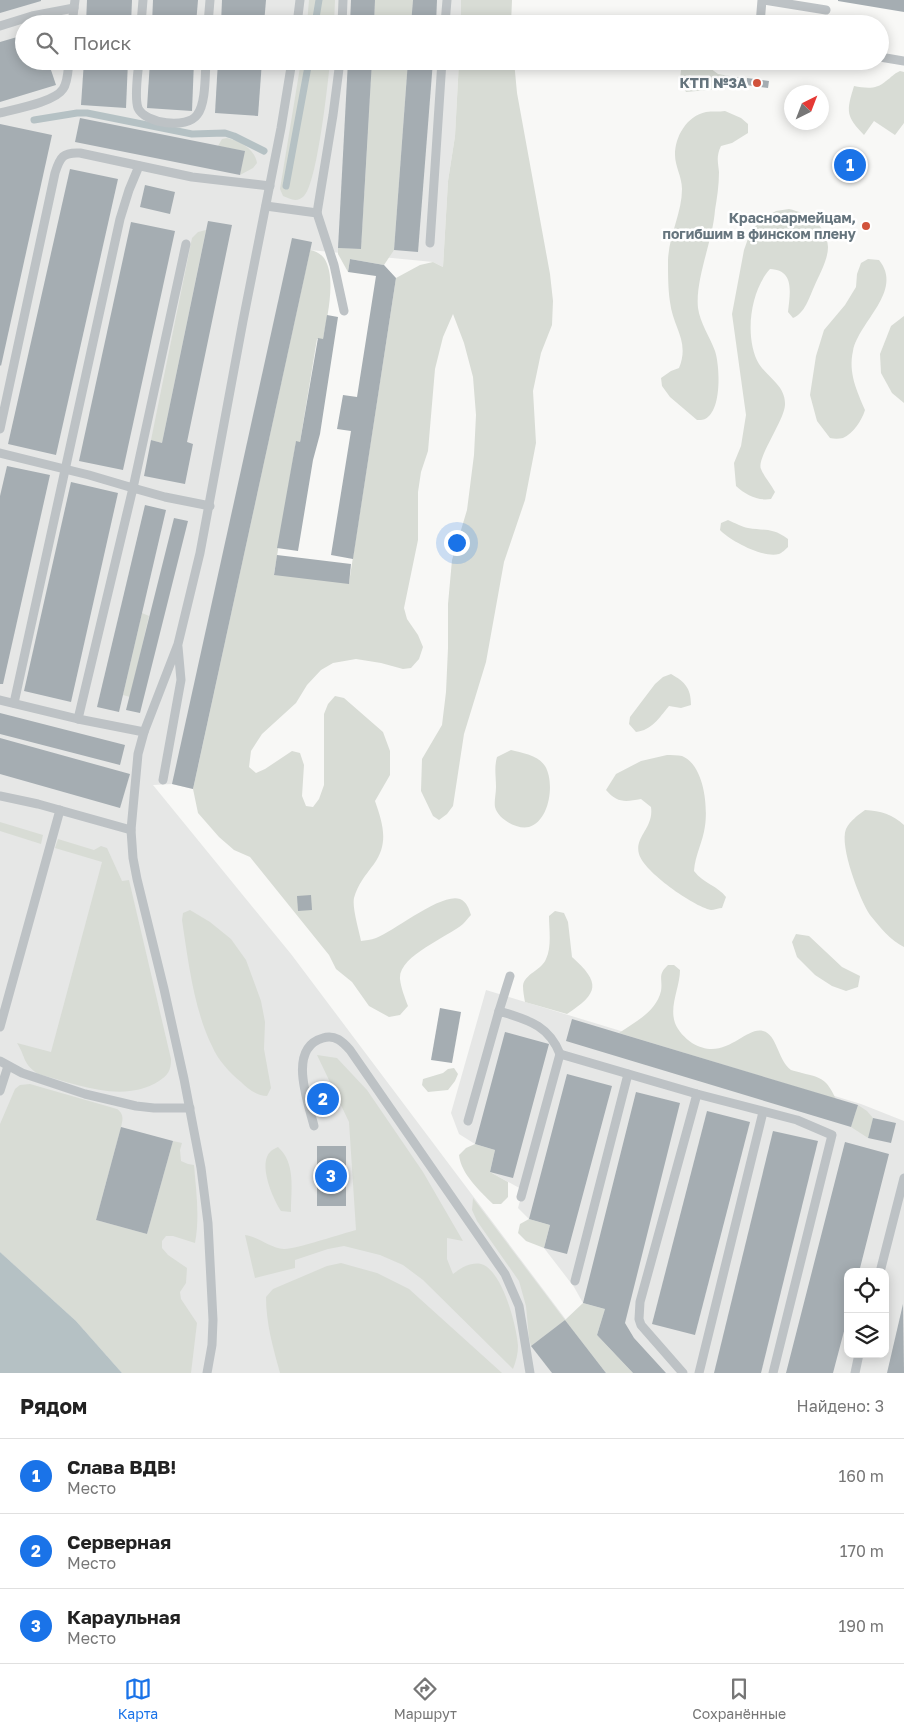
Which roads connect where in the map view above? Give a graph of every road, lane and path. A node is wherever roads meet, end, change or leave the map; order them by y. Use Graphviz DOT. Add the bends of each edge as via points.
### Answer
graph roads {
  1 [pos="143,0"];
  2 [pos="210,0"];
  3 [pos="300,0"];
  4 [pos="343,0"];
  5 [pos="447,0"];
  6 [pos="763,0"];
  7 [pos="74,4"];
  8 [pos="826,10"];
  9 [pos="36,15"];
  10 [pos="142,15"];
  11 [pos="209,15"];
  12 [pos="299,15"];
  13 [pos="342,15"];
  14 [pos="446,15"];
  15 [pos="761,15"];
  16 [pos="15,21"];
  17 [pos="0,26"];
  18 [pos="889,58"];
  19 [pos="904,61"];
  20 [pos="68,70"];
  21 [pos="138,70"];
  22 [pos="205,70"];
  23 [pos="290,70"];
  24 [pos="339,70"];
  25 [pos="441,70"];
  26 [pos="0,113"];
  27 [pos="139,166"];
  28 [pos="270,186"];
  29 [pos="266,206"];
  30 [pos="316,213"];
  31 [pos="430,243"];
  32 [pos="186,244"];
  33 [pos="344,311"];
  34 [pos="0,429"];
  35 [pos="0,453"];
  36 [pos="64,468"];
  37 [pos="133,488"];
  38 [pos="210,506"];
  39 [pos="178,644"];
  40 [pos="0,700"];
  41 [pos="14,703"];
  42 [pos="78,719"];
  43 [pos="144,732"];
  44 [pos="163,780"];
  45 [pos="0,796"];
  46 [pos="60,810"];
  47 [pos="131,830"];
  48 [pos="510,976"];
  49 [pos="499,1011"];
  50 [pos="0,1027"];
  51 [pos="560,1054"];
  52 [pos="4,1064"];
  53 [pos="628,1074"];
  54 [pos="0,1091"];
  55 [pos="697,1094"];
  56 [pos="190,1108"];
  57 [pos="763,1112"];
  58 [pos="468,1121"];
  59 [pos="314,1126"];
  60 [pos="904,1178"];
  61 [pos="521,1197"];
  62 [pos="881,1268"];
  63 [pos="575,1281"];
  64 [pos="859,1358"];
  65 [pos="207,1373"];
  66 [pos="530,1373"];
  67 [pos="683,1373"];
  68 [pos="699,1373"];
  69 [pos="773,1373"];
  70 [pos="855,1373"];
  1 -- 10 [label="lane"];
  2 -- 11 [label="lane"];
  3 -- 12 [label="lane"];
  4 -- 13 [label="lane"];
  5 -- 14 [label="lane"];
  6 -- 8 [label="lane"];
  6 -- 15 [label="lane"];
  7 -- 9 [label="lane"];
  16 -- 17 [label="lane"];
  18 -- 19 [label="lane"];
  20 -- 26 [label="lane" via="64,88 59,94"];
  21 -- 22 [label="lane" via="137,97 141,112 154,120 184,123 197,116 200,109"];
  23 -- 28 [label="lane"];
  24 -- 30 [label="lane"];
  25 -- 31 [label="lane"];
  27 -- 28 [label="lane" via="192,177"];
  27 -- 34 [label="lane" via="71,153 61,158 55,173"];
  27 -- 36 [label="lane" via="120,219"];
  28 -- 29 [label="lane"];
  29 -- 30 [label="lane"];
  29 -- 38 [label="lane"];
  30 -- 33 [label="lane" via="334,265"];
  32 -- 37 [label="lane"];
  35 -- 36 [label="lane"];
  36 -- 37 [label="lane"];
  36 -- 41 [label="lane"];
  37 -- 38 [label="lane"];
  37 -- 42 [label="lane"];
  38 -- 39 [label="lane"];
  39 -- 43 [label="lane"];
  39 -- 44 [label="lane" via="181,680"];
  40 -- 41 [label="lane"];
  41 -- 42 [label="lane"];
  42 -- 43 [label="lane"];
  43 -- 47 [label="lane" via="138,754"];
  45 -- 46 [label="lane"];
  46 -- 47 [label="lane"];
  46 -- 50 [label="lane"];
  47 -- 56 [label="lane" via="137,879"];
  48 -- 49 [label="lane"];
  49 -- 51 [label="lane" via="539,1026 552,1038"];
  49 -- 58 [label="lane"];
  51 -- 53 [label="lane"];
  51 -- 61 [label="lane"];
  52 -- 54 [label="lane"];
  52 -- 56 [label="lane" via="35,1078 117,1102 154,1108"];
  53 -- 55 [label="lane"];
  53 -- 63 [label="lane"];
  55 -- 57 [label="lane"];
  55 -- 67 [label="lane" via="638,1312 641,1326"];
  56 -- 65 [label="lane" via="205,1195 212,1290 212,1345"];
  57 -- 68 [label="lane"];
  57 -- 69 [label="lane" via="797,1120 832,1135"];
  59 -- 66 [label="lane" via="302,1079 303,1059 310,1045 323,1038 337,1038 350,1050 505,1274 519,1306"];
  60 -- 62 [label="lane"];
  64 -- 70 [label="lane"];
}
